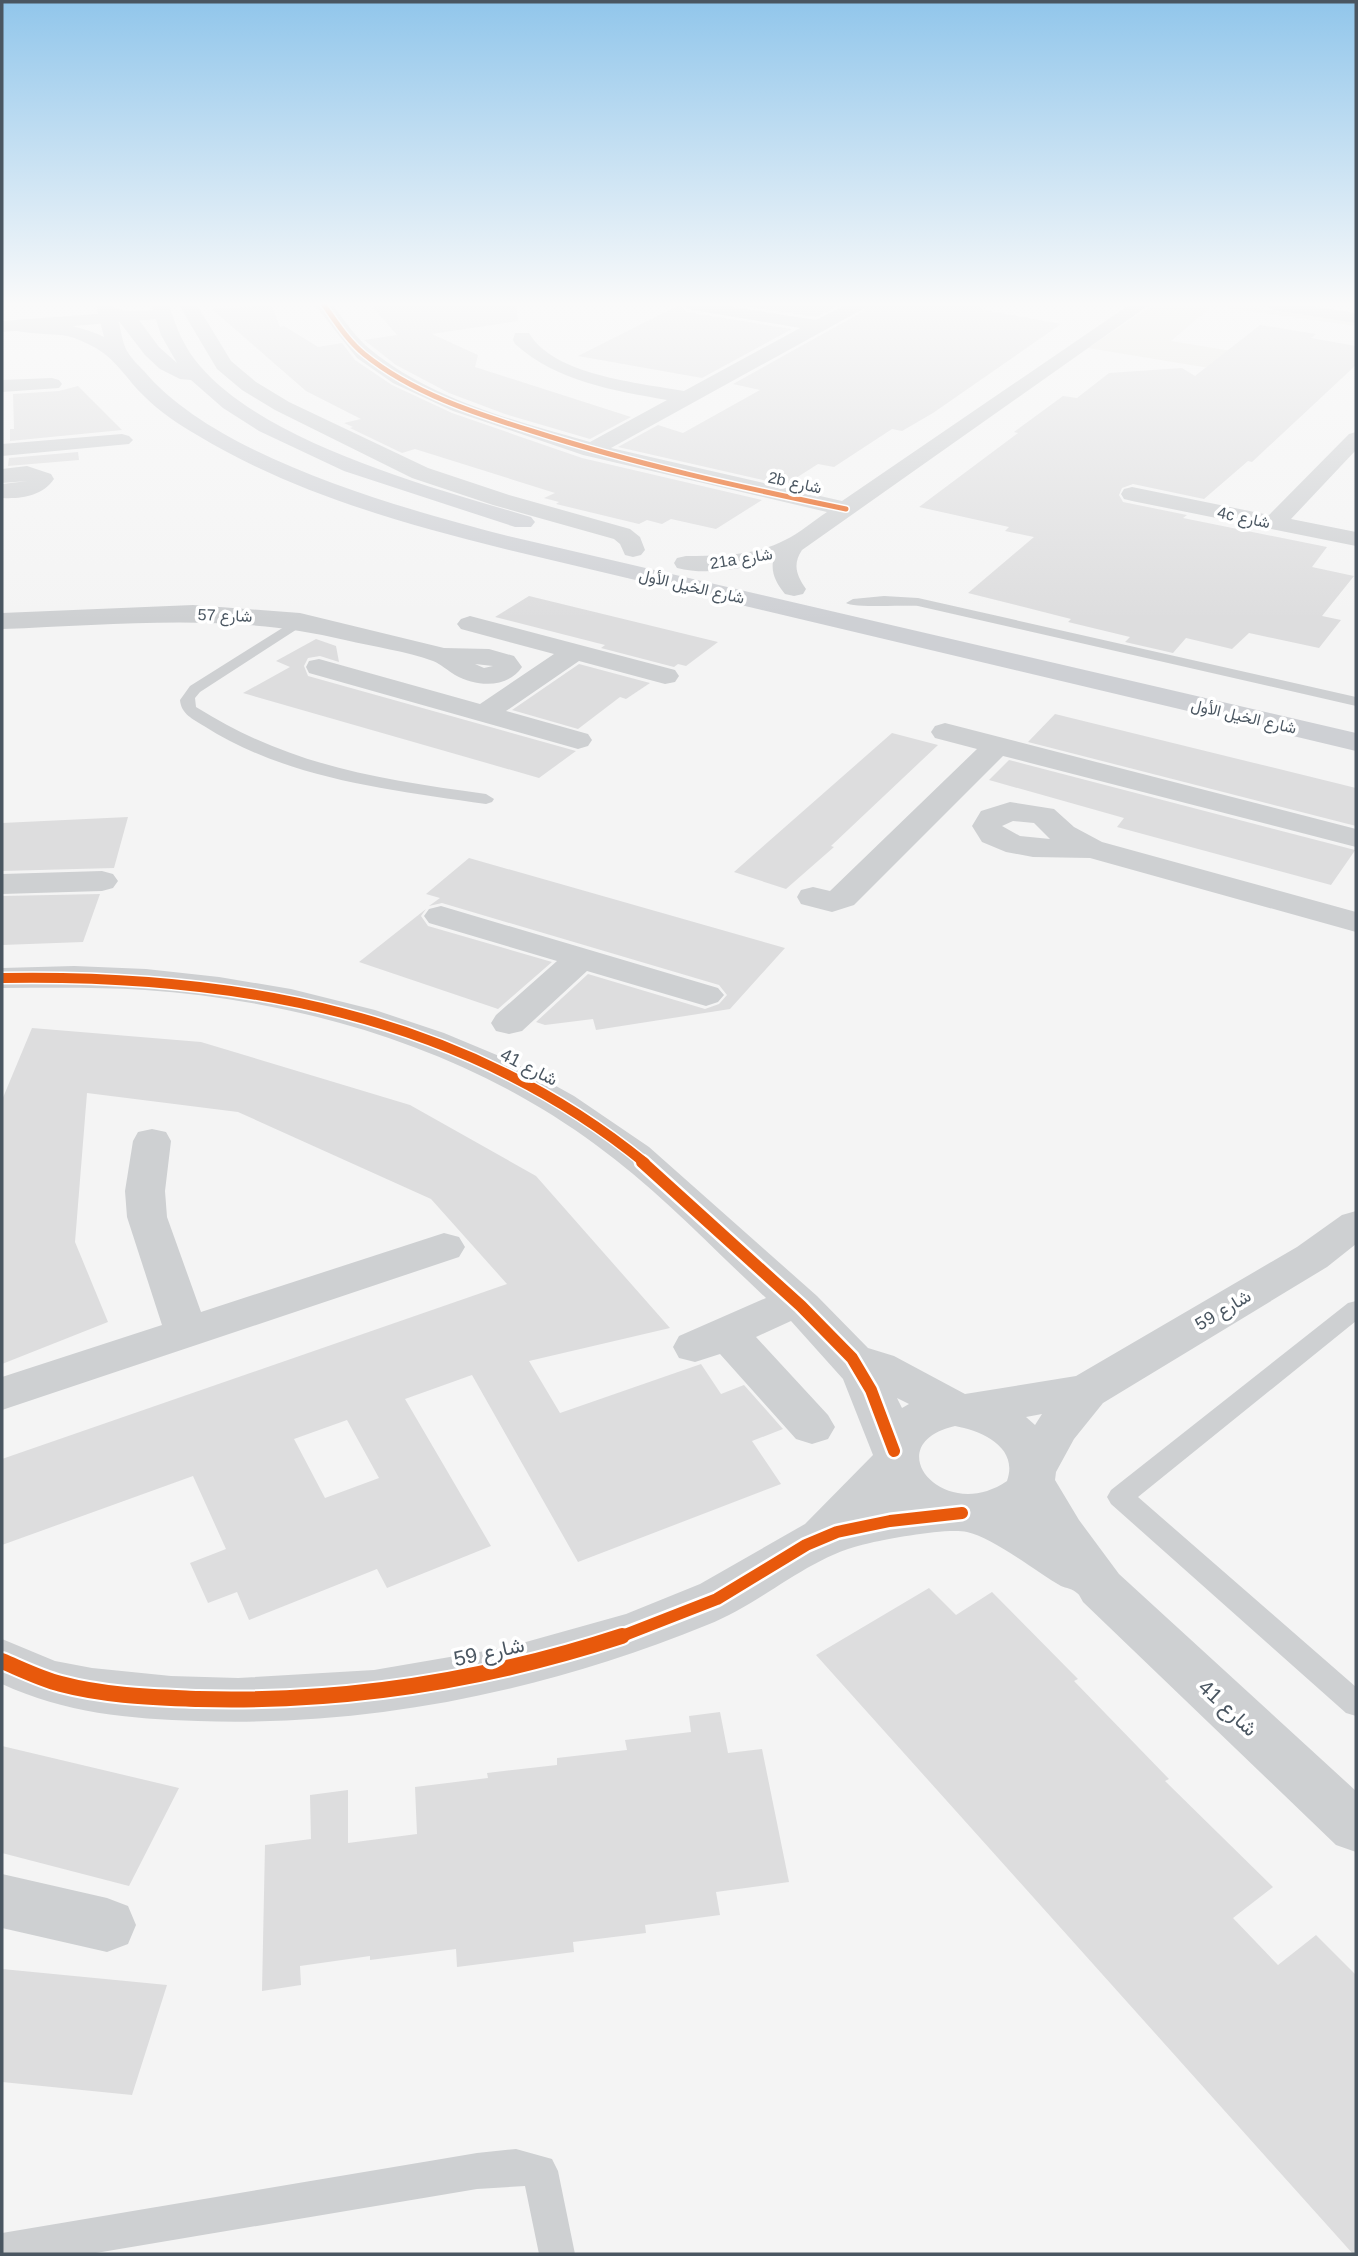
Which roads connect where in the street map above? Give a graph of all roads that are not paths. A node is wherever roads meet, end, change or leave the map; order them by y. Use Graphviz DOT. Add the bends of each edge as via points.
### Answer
graph roads {
  1 [pos="177,410"];
  2 [pos="244,410"];
  3 [pos="291,410"];
  4 [pos="472,410"];
  5 [pos="664,410"];
  6 [pos="988,410"];
  7 [pos="1356,438"];
  8 [pos="122,440"];
  9 [pos="29,448"];
  10 [pos="591,450"];
  11 [pos="2,451"];
  12 [pos="27,473"];
  13 [pos="2,476"];
  14 [pos="2,491"];
  15 [pos="1132,494"];
  16 [pos="846,509"];
  17 [pos="1274,523"];
  18 [pos="1356,539"];
  19 [pos="793,545"];
  20 [pos="633,550"];
  21 [pos="686,564"];
  22 [pos="794,589"];
  23 [pos="853,603"];
  24 [pos="2,621"];
  25 [pos="300,621"];
  26 [pos="470,624"];
  27 [pos="522,638"];
  28 [pos="575,652"];
  29 [pos="444,656"];
  30 [pos="492,657"];
  31 [pos="318,667"];
  32 [pos="1048,669"];
  33 [pos="468,673"];
  34 [pos="665,676"];
  35 [pos="1245,694"];
  36 [pos="429,698"];
  37 [pos="1356,702"];
  38 [pos="484,713"];
  39 [pos="1356,719"];
  40 [pos="945,732"];
  41 [pos="578,740"];
  42 [pos="1356,742"];
  43 [pos="997,745"];
  44 [pos="1077,766"];
  45 [pos="486,799"];
  46 [pos="1010,811"];
  47 [pos="1043,815"];
  48 [pos="1356,838"];
  49 [pos="1091,849"];
  50 [pos="102,881"];
  51 [pos="2,884"];
  52 [pos="813,897"];
  53 [pos="441,916"];
  54 [pos="1356,922"];
  55 [pos="582,957"];
  56 [pos="2,978"];
  57 [pos="706,995"];
  58 [pos="491,1038"];
  59 [pos="152,1141"];
  60 [pos="1356,1224"];
  61 [pos="444,1247"];
  62 [pos="796,1302"];
  63 [pos="1356,1309"];
  64 [pos="187,1333"];
  65 [pos="853,1359"];
  66 [pos="1087,1391"];
  67 [pos="2,1394"];
  68 [pos="961,1409"];
  69 [pos="812,1427"];
  70 [pos="894,1457"];
  71 [pos="1032,1476"];
  72 [pos="969,1513"];
  73 [pos="822,1538"];
  74 [pos="1101,1587"];
  75 [pos="2,1661"];
  76 [pos="1356,1704"];
  77 [pos="1356,1827"];
  78 [pos="2,1901"];
  79 [pos="107,1925"];
  80 [pos="2,2250"];
  81 [pos="557,2254"];
  1 -- 32 [label="main road, شارع الخيل الأول" via="276,467 362,503 489,538"];
  2 -- 20 [label="main road, شارع الخيل الأول" via="348,464 498,514"];
  3 -- 20 [label="street" via="418,472 622,534 632,542"];
  4 -- 10 [label="street, 2b شارع"];
  5 -- 10 [label="street"];
  6 -- 16 [label="street, 21a شارع"];
  7 -- 17 [label="street"];
  8 -- 9 [label="street"];
  9 -- 11 [label="street"];
  9 -- 12 [label="street"];
  10 -- 16 [label="street, 2b شارع"];
  12 -- 13 [label="street"];
  12 -- 14 [label="street" via="43,481 23,490"];
  15 -- 17 [label="street, 4c شارع"];
  16 -- 19 [label="street, 21a شارع"];
  17 -- 18 [label="street, 4c شارع"];
  19 -- 21 [label="street, 21a شارع" via="739,561"];
  19 -- 22 [label="street, 21a شارع" via="783,566"];
  20 -- 21 [label="main road, شارع الخيل الأول"];
  21 -- 22 [label="main road, شارع الخيل الأول"];
  22 -- 23 [label="main road, شارع الخيل الأول"];
  23 -- 35 [label="main road, شارع الخيل الأول"];
  23 -- 37 [label="lane" via="918,602"];
  24 -- 25 [label="street, شارع 57" via="204,613"];
  25 -- 29 [label="street, شارع 57"];
  25 -- 45 [label="lane" via="195,689 188,696 189,709 255,746 309,768 376,784"];
  26 -- 27 [label="street"];
  27 -- 28 [label="street"];
  27 -- 30 [label="street"];
  28 -- 34 [label="street"];
  28 -- 38 [label="street"];
  29 -- 30 [label="street"];
  29 -- 33 [label="street"];
  30 -- 33 [label="street" via="505,661 507,670 488,676"];
  31 -- 36 [label="street"];
  32 -- 35 [label="main road" via="1054,660 1068,660"];
  32 -- 42 [label="main road, شارع الخيل الأول"];
  33 -- 36 [label="street"];
  35 -- 39 [label="main road, شارع الخيل الأول"];
  36 -- 38 [label="street"];
  38 -- 41 [label="street"];
  40 -- 43 [label="street"];
  43 -- 44 [label="street"];
  43 -- 52 [label="street" via="840,900"];
  44 -- 46 [label="street" via="1032,801"];
  44 -- 47 [label="street"];
  44 -- 48 [label="street"];
  46 -- 47 [label="street"];
  46 -- 49 [label="street" via="992,818 987,826 991,835 1003,842"];
  47 -- 49 [label="street" via="1063,834"];
  49 -- 54 [label="street"];
  50 -- 51 [label="street"];
  53 -- 55 [label="street"];
  55 -- 57 [label="street"];
  55 -- 58 [label="street"];
  56 -- 58 [label="street, شارع 41" via="135,980 241,992 366,1019"];
  58 -- 62 [label="street, شارع 41" via="559,1103 643,1160 682,1193"];
  59 -- 64 [label="street" via="145,1192 147,1217"];
  60 -- 66 [label="street, شارع 59" via="1312,1257"];
  61 -- 64 [label="street"];
  62 -- 65 [label="street, شارع 41"];
  62 -- 69 [label="street" via="710,1340"];
  63 -- 76 [label="lane" via="1120,1497"];
  64 -- 67 [label="street"];
  65 -- 68 [label="street, شارع 41"];
  65 -- 70 [label="street, شارع 41" via="876,1403"];
  66 -- 68 [label="street, شارع 59"];
  66 -- 71 [label="street, شارع 59" via="1057,1428"];
  68 -- 70 [label="street" via="925,1414 913,1421 904,1429"];
  68 -- 71 [label="street" via="989,1415 1010,1426 1028,1447"];
  70 -- 72 [label="street" via="898,1475 916,1496 946,1510"];
  70 -- 73 [label="street, شارع 59"];
  71 -- 72 [label="street" via="1023,1494 1011,1504"];
  71 -- 74 [label="street, شارع 41" via="1062,1534"];
  72 -- 73 [label="street, شارع 59" via="905,1519"];
  72 -- 74 [label="street, شارع 41" via="1040,1547"];
  73 -- 75 [label="street, شارع 59" via="705,1605 634,1632 558,1656 399,1689 234,1702 112,1694 47,1680"];
  74 -- 77 [label="street, شارع 41"];
  78 -- 79 [label="street"];
  80 -- 81 [label="lane" via="516,2167 540,2171"];
}
